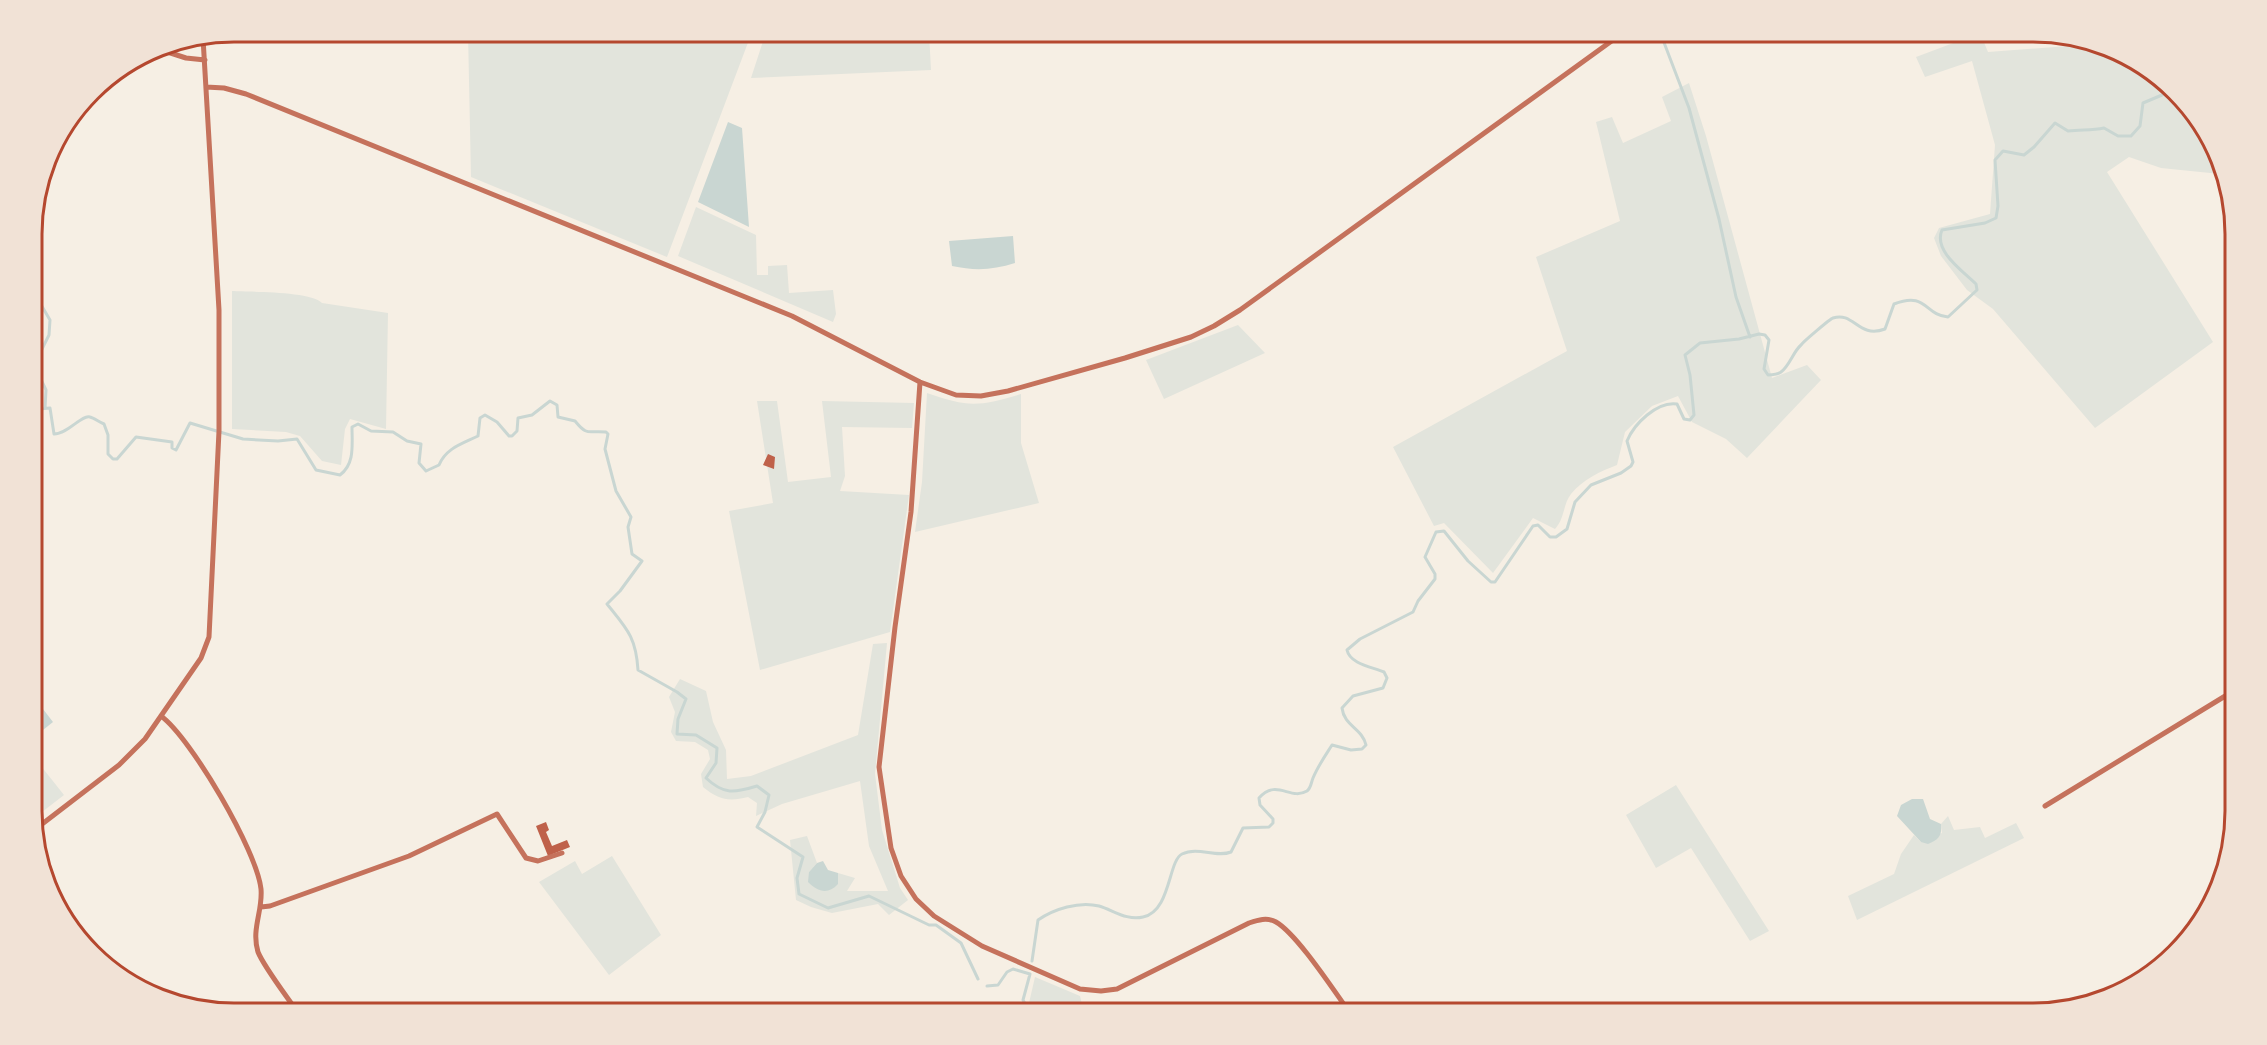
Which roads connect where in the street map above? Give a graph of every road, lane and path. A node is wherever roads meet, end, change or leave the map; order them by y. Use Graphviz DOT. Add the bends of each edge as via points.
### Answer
graph roads {
  1 [pos="1610,42"];
  2 [pos="204,45"];
  3 [pos="170,53"];
  4 [pos="205,60"];
  5 [pos="206,87"];
  6 [pos="920,382"];
  7 [pos="2225,696"];
  8 [pos="161,716"];
  9 [pos="2045,806"];
  10 [pos="43,823"];
  11 [pos="562,853"];
  12 [pos="261,907"];
  13 [pos="291,1003"];
  14 [pos="1342,1003"];
  1 -- 6 [label="street" via="1214,326 1191,337 1008,391 956,395"];
  2 -- 4 [label="street"];
  3 -- 4 [label="street"];
  4 -- 5 [label="street"];
  5 -- 6 [label="street" via="246,94 792,316"];
  5 -- 8 [label="street" via="219,310 219,430 209,637 201,658"];
  6 -- 14 [label="street" via="911,512 879,767 889,838 901,876 916,899 934,916 982,946 1080,989 1101,991 1117,989 1249,923 1274,921 1289,932"];
  7 -- 9 [label="street"];
  8 -- 10 [label="street" via="131,755"];
  8 -- 12 [label="street" via="221,796 255,865"];
  11 -- 12 [label="street" via="538,861 526,858 497,814 409,856"];
  12 -- 13 [label="street" via="255,929 259,953"];
}
